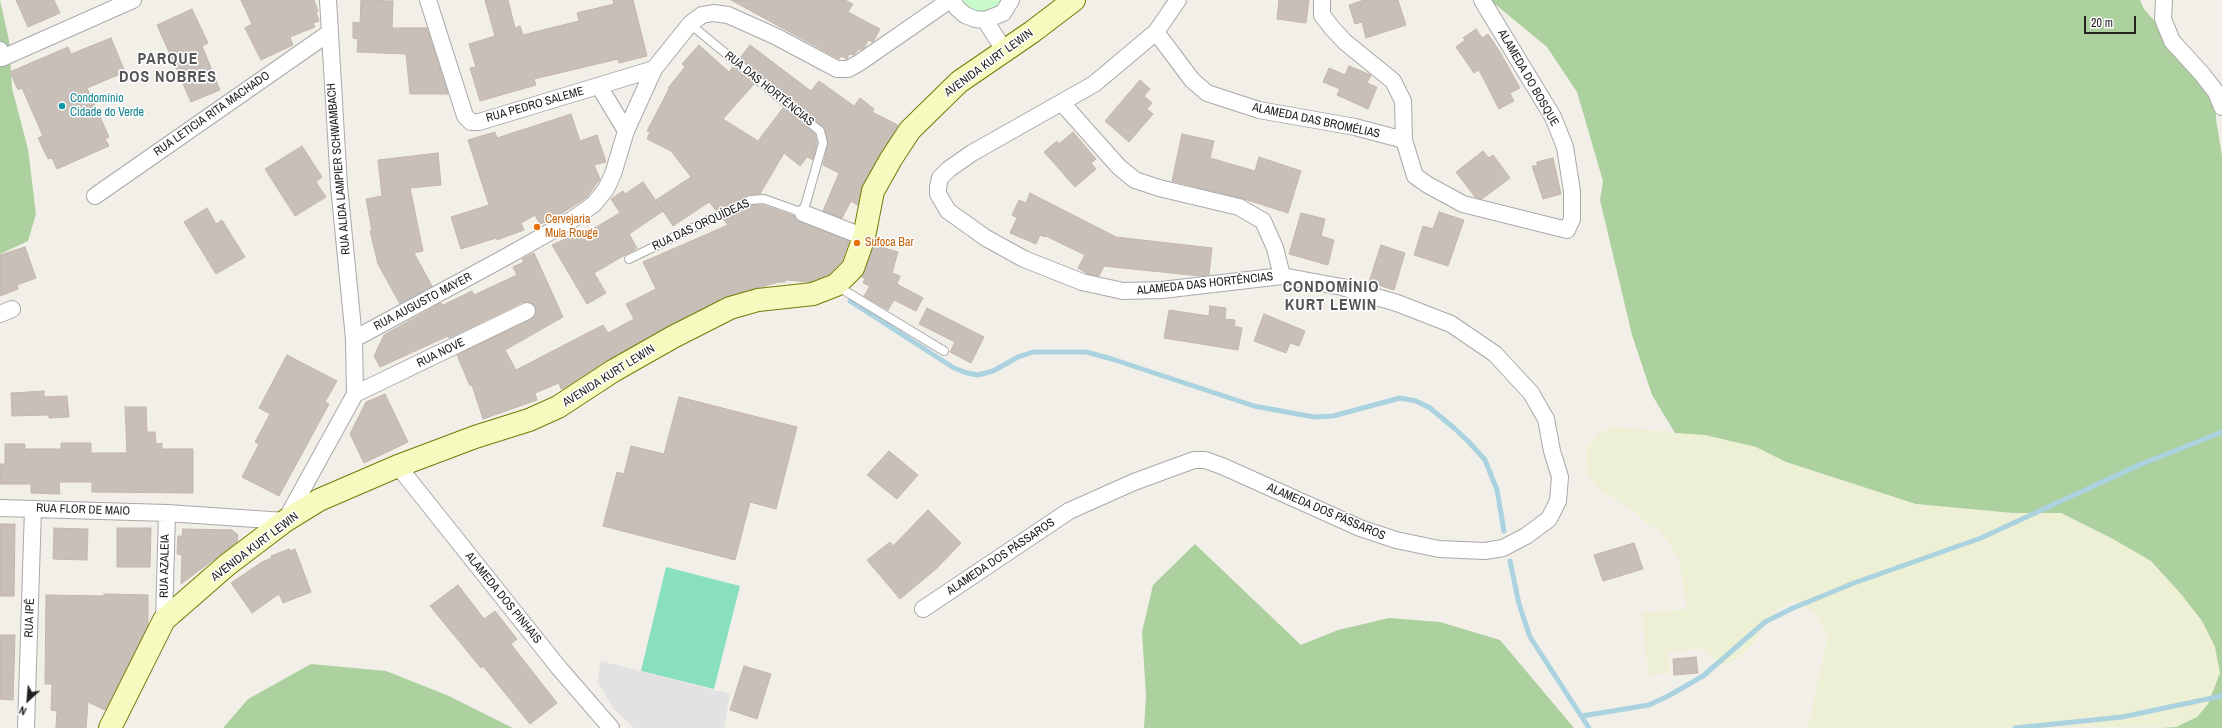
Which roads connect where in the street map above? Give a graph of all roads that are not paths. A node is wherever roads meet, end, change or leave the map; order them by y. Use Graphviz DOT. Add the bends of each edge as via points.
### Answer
graph roads {
  1 [pos="133,0"];
  2 [pos="328,0"];
  3 [pos="428,0"];
  4 [pos="952,0"];
  5 [pos="1011,0"];
  6 [pos="1074,0"];
  7 [pos="1178,0"];
  8 [pos="1322,0"];
  9 [pos="1482,0"];
  10 [pos="2164,0"];
  11 [pos="985,20"];
  12 [pos="690,24"];
  13 [pos="1156,32"];
  14 [pos="329,33"];
  15 [pos="1004,50"];
  16 [pos="1,54"];
  17 [pos="654,69"];
  18 [pos="599,86"];
  19 [pos="1062,103"];
  20 [pos="2222,107"];
  21 [pos="626,131"];
  22 [pos="1404,140"];
  23 [pos="95,196"];
  24 [pos="803,213"];
  25 [pos="864,238"];
  26 [pos="629,259"];
  27 [pos="1282,276"];
  28 [pos="836,285"];
  29 [pos="528,311"];
  30 [pos="1451,324"];
  31 [pos="354,338"];
  32 [pos="944,351"];
  33 [pos="354,394"];
  34 [pos="398,466"];
  35 [pos="0,508"];
  36 [pos="33,509"];
  37 [pos="167,513"];
  38 [pos="285,521"];
  39 [pos="923,609"];
  40 [pos="164,620"];
  41 [pos="26,728"];
  42 [pos="110,728"];
  43 [pos="611,728"];
  1 -- 16 [label="street"];
  2 -- 14 [label="street, RUA ALIDA LAMPIER SCHWAMBACH"];
  3 -- 18 [label="street, RUA PEDRO SALEME" via="465,116 472,122"];
  4 -- 11 [label="street" via="965,15"];
  4 -- 12 [label="street" via="848,69 836,69 775,36 728,15 702,15"];
  5 -- 11 [label="street" via="1003,13"];
  6 -- 15 [label="main road, AVENIDA KURT LEWIN"];
  7 -- 13 [label="street, ALAMEDA DAS HORTÊNCIAS"];
  8 -- 22 [label="street" via="1322,15 1332,28 1345,42 1393,81 1403,101"];
  9 -- 22 [label="street, ALAMEDA DO BOSQUE" via="1553,117 1565,146 1572,191 1572,219 1566,230 1463,204 1428,185 1415,176"];
  10 -- 20 [label="street" via="2164,19 2172,41 2216,92"];
  11 -- 15 [label="street"];
  12 -- 17 [label="street, RUA AUGUSTO MAYER"];
  12 -- 24 [label="lane, RUA DAS HORTÊNCIAS" via="820,131 822,143"];
  13 -- 19 [label="street, ALAMEDA DAS HORTÊNCIAS" via="1094,84"];
  13 -- 22 [label="street, ALAMEDA DAS BROMÉLIAS" via="1192,80 1206,93 1259,110 1355,127"];
  14 -- 23 [label="street, RUA LETICIA RITA MACHADO"];
  14 -- 31 [label="street, RUA ALIDA LAMPIER SCHWAMBACH" via="339,186"];
  15 -- 25 [label="main road, AVENIDA KURT LEWIN" via="959,82 910,130 890,159 873,191"];
  17 -- 18 [label="street, RUA PEDRO SALEME"];
  17 -- 21 [label="street, RUA AUGUSTO MAYER"];
  18 -- 21 [label="street"];
  19 -- 27 [label="street" via="1119,167 1135,180 1239,207 1263,221 1275,248"];
  19 -- 27 [label="street, ALAMEDA DAS HORTÊNCIAS" via="972,153 949,169 940,178 938,187 938,194 948,211 986,238 1024,259 1082,282 1123,291 1162,290"];
  21 -- 31 [label="street, RUA AUGUSTO MAYER" via="613,174 606,189 594,204 573,219 504,258"];
  24 -- 25 [label="street, RUA DAS ORQUÍDEAS"];
  24 -- 26 [label="lane, RUA DAS ORQUÍDEAS" via="764,199 750,200"];
  25 -- 28 [label="main road, AVENIDA KURT LEWIN" via="853,268"];
  27 -- 30 [label="street, ALAMEDA DAS HORTÊNCIAS" via="1342,287 1397,303"];
  28 -- 32 [label="lane"];
  28 -- 34 [label="main road, AVENIDA KURT LEWIN" via="813,294 758,300 730,308 613,371 558,407 529,420"];
  29 -- 33 [label="street, RUA NOVE"];
  30 -- 39 [label="street, ALAMEDA DOS PÁSSAROS" via="1495,354 1531,393 1546,419 1560,477 1558,501 1549,519 1526,536 1503,548 1485,551 1439,549 1396,540 1360,528 1222,466 1204,460 1194,460 1134,482 1070,511"];
  31 -- 33 [label="street"];
  33 -- 38 [label="street"];
  34 -- 38 [label="main road, AVENIDA KURT LEWIN" via="320,500"];
  34 -- 43 [label="street, ALAMEDA DOS PINHAIS" via="559,668"];
  35 -- 36 [label="street, RUA FLOR DE MAIO"];
  36 -- 37 [label="street, RUA FLOR DE MAIO"];
  36 -- 41 [label="street, RUA IPÊ"];
  37 -- 38 [label="street, RUA FLOR DE MAIO"];
  37 -- 40 [label="street, RUA AZALEIA"];
  38 -- 40 [label="main road, AVENIDA KURT LEWIN" via="227,565"];
  40 -- 42 [label="main road, AVENIDA KURT LEWIN"];
}
